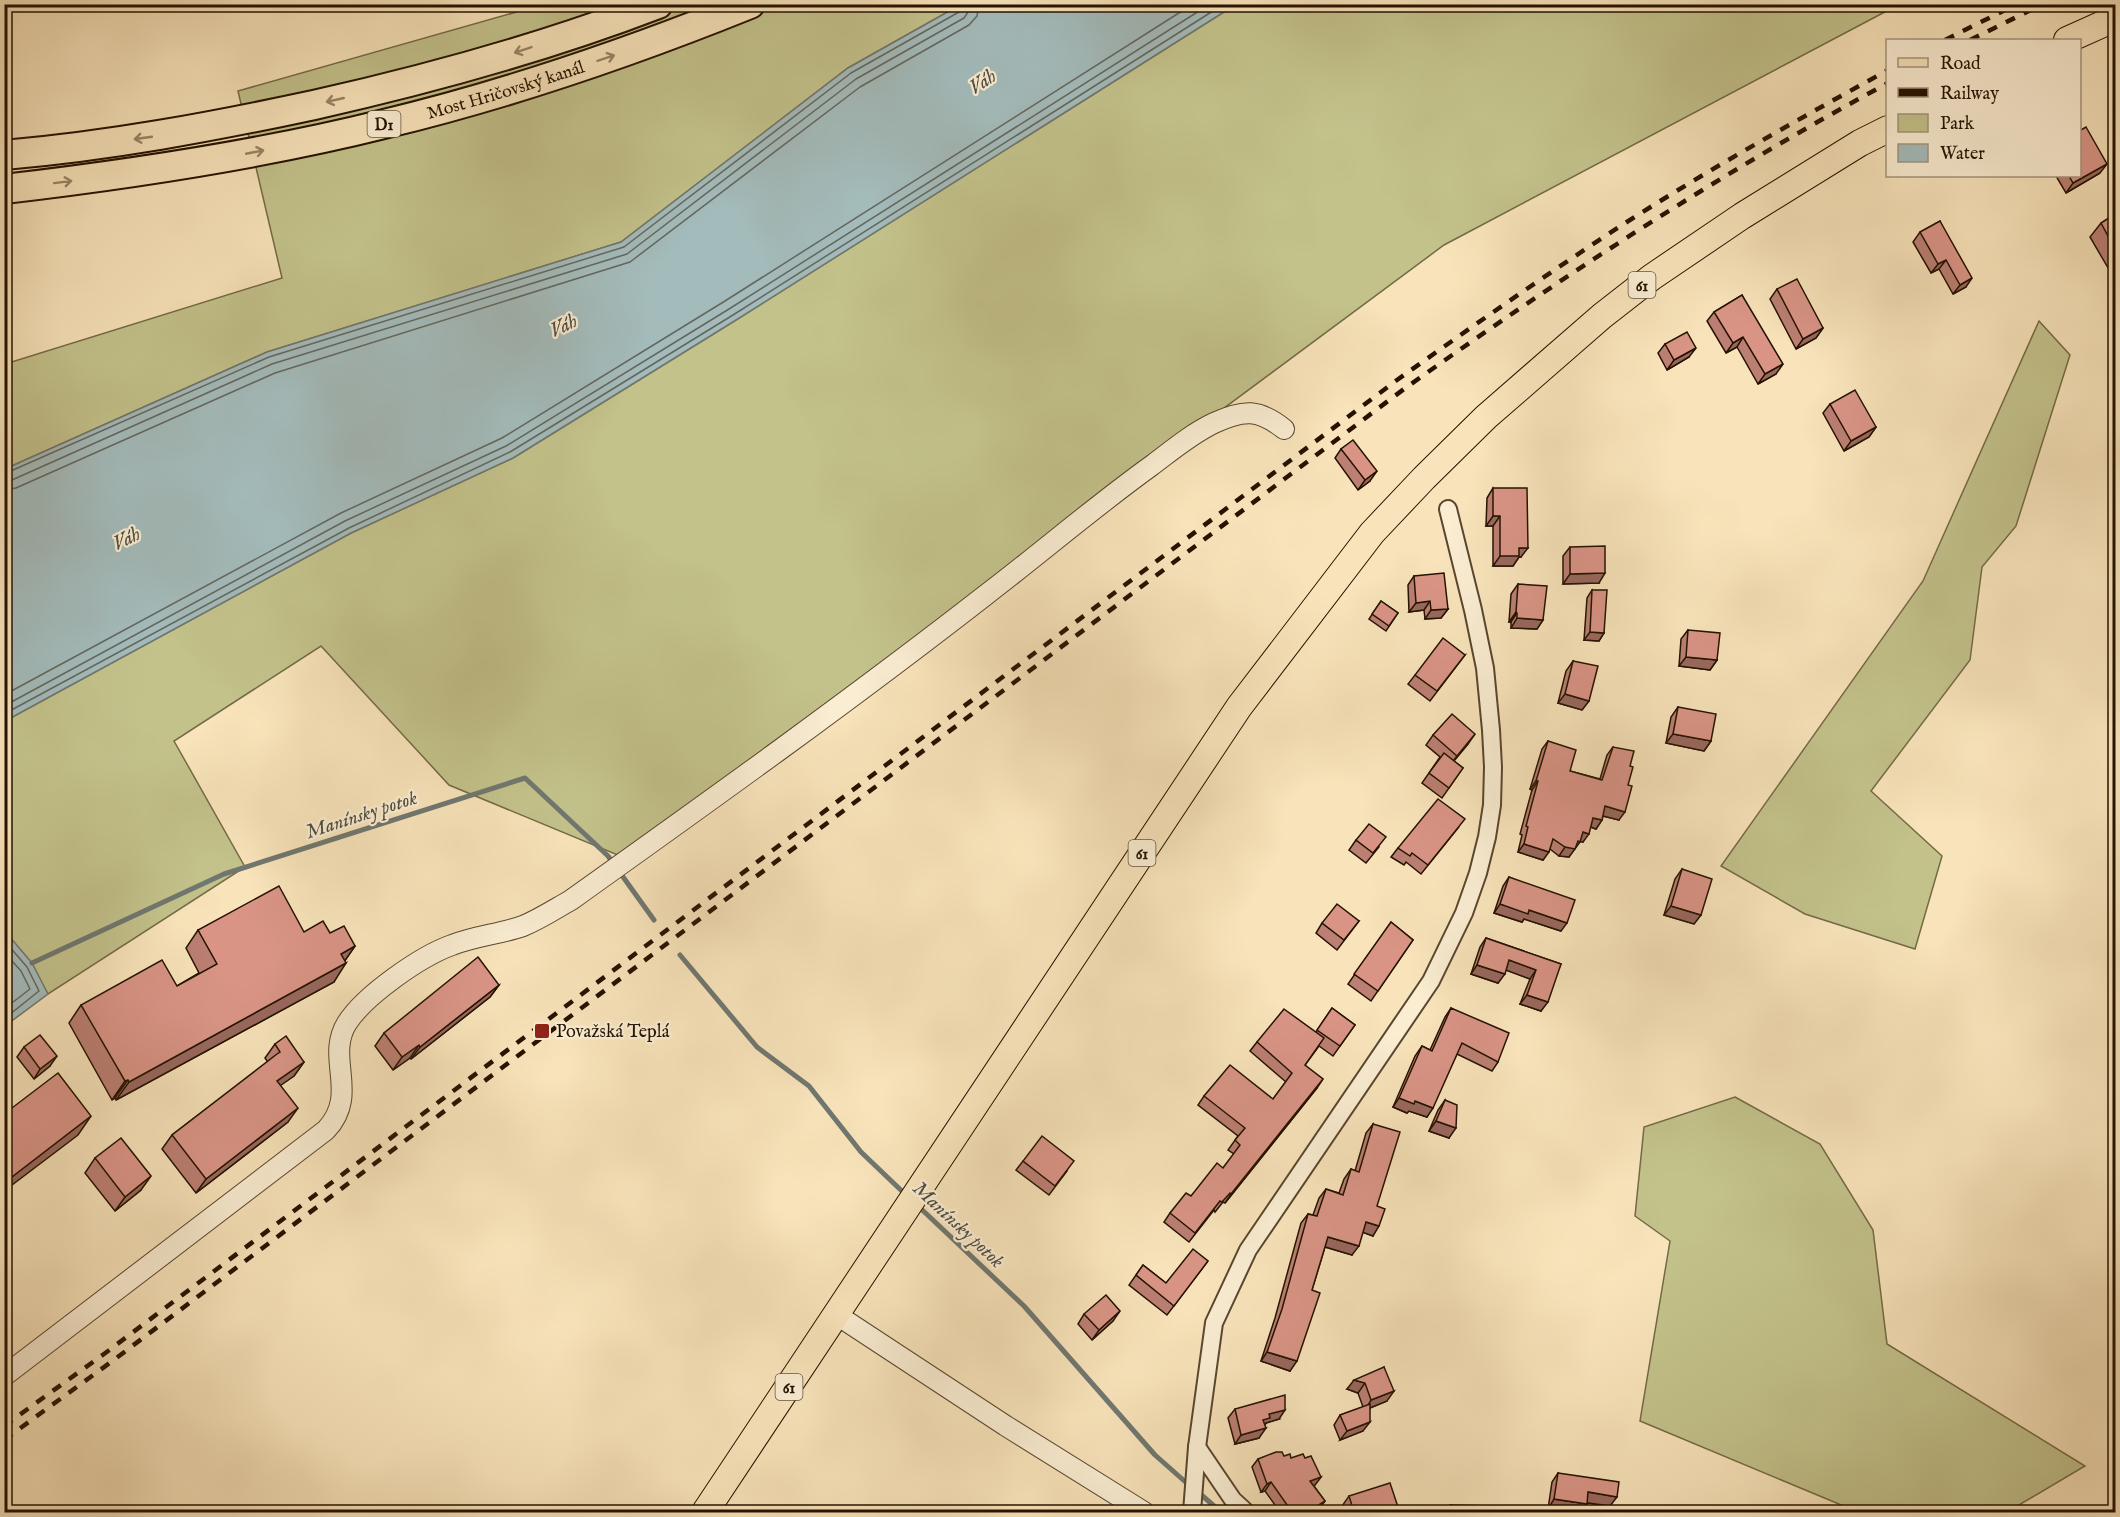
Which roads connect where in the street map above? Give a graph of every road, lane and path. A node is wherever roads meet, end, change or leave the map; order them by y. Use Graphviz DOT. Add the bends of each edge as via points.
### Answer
graph roads {
  1 [pos="658,4"];
  2 [pos="750,4"];
  3 [pos="2115,18"];
  4 [pos="2069,39"];
  5 [pos="1886,130"];
  6 [pos="4,155"];
  7 [pos="4,189"];
  8 [pos="1284,429"];
  9 [pos="1448,509"];
  10 [pos="837,1315"];
  11 [pos="4,1376"];
  12 [pos="1197,1447"];
  13 [pos="1193,1510"];
  14 [pos="705,1512"];
  15 [pos="1144,1512"];
  16 [pos="1246,1512"];
  1 -- 6 [label="highway, Most Hričovský kanál / D1, one-way" via="498,58 377,91 169,134"];
  7 -- 2 [label="highway, Most Hričovský kanál / D1, one-way" via="176,167 384,124 508,91 654,42"];
  3 -- 4 [label="main road"];
  5 -- 10 [label="main road, 61" via="1742,216 1602,316 1486,417 1372,533 1239,706"];
  8 -- 11 [label="street" via="1259,413 1246,412 1198,432 1107,497 978,601 571,900 535,921 444,948 387,983 356,1011 343,1031 339,1050 342,1102 334,1122"];
  9 -- 12 [label="street" via="1482,656 1491,730 1492,805 1478,873 1464,913 1431,981 1248,1250 1214,1323"];
  10 -- 14 [label="main road, 61"];
  10 -- 15 [label="street"];
  12 -- 13 [label="street"];
  12 -- 16 [label="street" via="1233,1500"];
}
